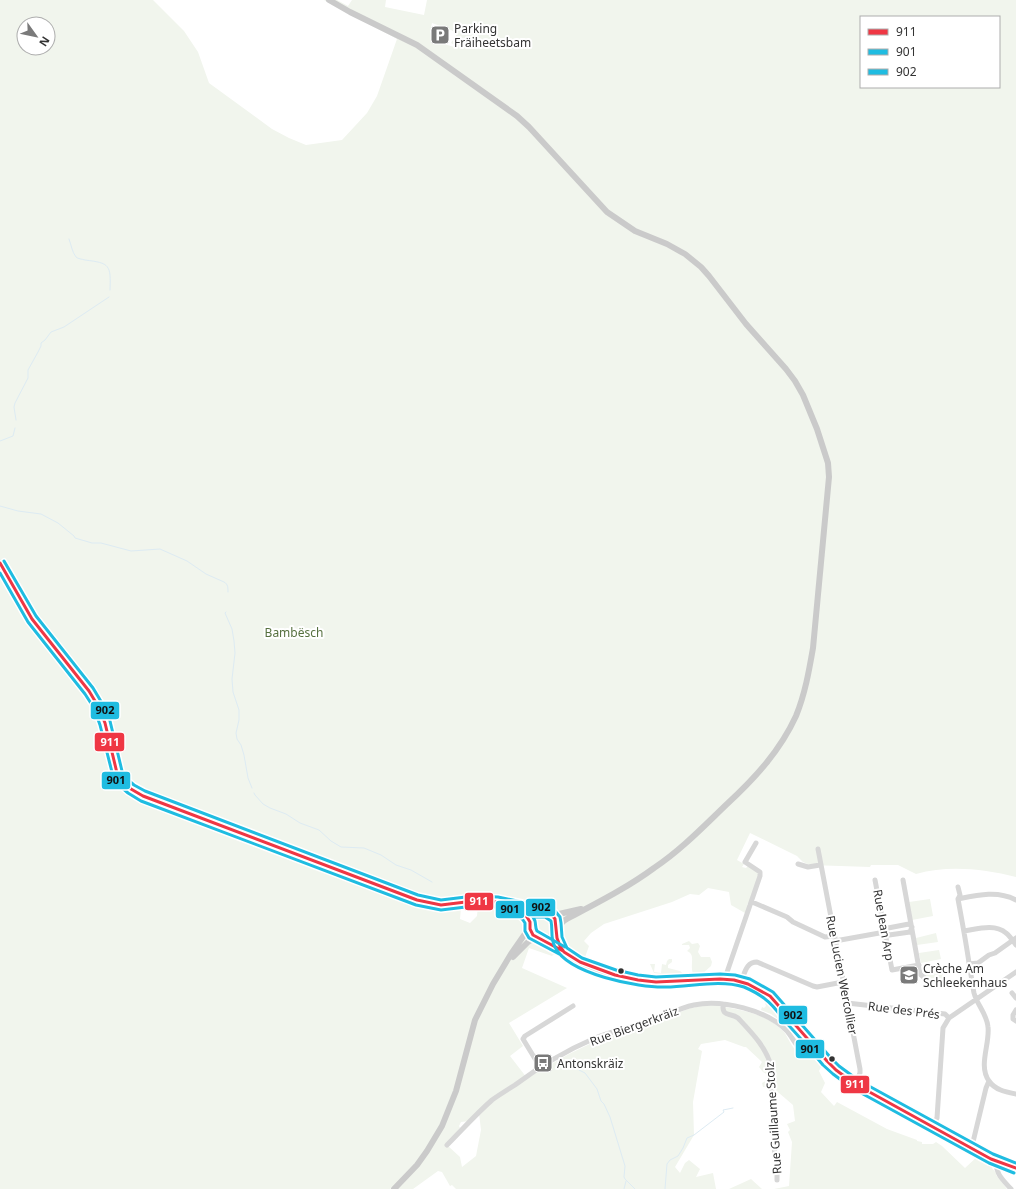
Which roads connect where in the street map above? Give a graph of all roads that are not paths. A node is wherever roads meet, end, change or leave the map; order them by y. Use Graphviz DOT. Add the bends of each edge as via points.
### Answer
graph roads {
  1 [pos="329,0"];
  2 [pos="0,563"];
  3 [pos="756,843"];
  4 [pos="818,849"];
  5 [pos="798,864"];
  6 [pos="820,865"];
  7 [pos="875,880"];
  8 [pos="903,880"];
  9 [pos="958,887"];
  10 [pos="958,899"];
  11 [pos="1016,900"];
  12 [pos="752,902"];
  13 [pos="512,904"];
  14 [pos="589,906"];
  15 [pos="538,913"];
  16 [pos="550,913"];
  17 [pos="530,924"];
  18 [pos="912,928"];
  19 [pos="556,930"];
  20 [pos="964,931"];
  21 [pos="885,932"];
  22 [pos="538,938"];
  23 [pos="835,938"];
  24 [pos="1015,942"];
  25 [pos="564,952"];
  26 [pos="507,963"];
  27 [pos="970,964"];
  28 [pos="919,965"];
  29 [pos="1016,972"];
  30 [pos="725,978"];
  31 [pos="927,980"];
  32 [pos="741,981"];
  33 [pos="843,982"];
  34 [pos="1012,993"];
  35 [pos="1016,998"];
  36 [pos="977,999"];
  37 [pos="847,1003"];
  38 [pos="723,1004"];
  39 [pos="573,1006"];
  40 [pos="1016,1010"];
  41 [pos="949,1018"];
  42 [pos="1016,1021"];
  43 [pos="815,1048"];
  44 [pos="540,1067"];
  45 [pos="989,1081"];
  46 [pos="855,1084"];
  47 [pos="1016,1094"];
  48 [pos="932,1127"];
  49 [pos="447,1145"];
  50 [pos="970,1148"];
  51 [pos="997,1161"];
  52 [pos="1016,1168"];
  53 [pos="777,1180"];
  54 [pos="394,1189"];
  55 [pos="1011,1189"];
  1 -- 14 [label="main road" via="432,55 529,127 607,212 635,231 685,254 701,267 795,381 817,429 828,463 829,477 811,662 802,699 789,730 776,752 760,771 692,837 634,882"];
  2 -- 13 [label="main road" via="24,608 98,706 105,723 117,773 131,789 417,900 442,905 490,900"];
  3 -- 12 [label="street" via="745,862 761,874"];
  4 -- 6 [label="street, Rue Lucien Wercollier"];
  5 -- 6 [label="street" via="808,867"];
  6 -- 23 [label="street, Rue Lucien Wercollier"];
  7 -- 21 [label="street, Rue Jean Arp"];
  8 -- 18 [label="street"];
  9 -- 10 [label="street"];
  10 -- 11 [label="street" via="980,894 996,894"];
  10 -- 20 [label="street"];
  12 -- 23 [label="street" via="826,937"];
  12 -- 30 [label="street"];
  13 -- 15 [label="main road"];
  13 -- 17 [label="main road" via="524,914"];
  14 -- 16 [label="main road" via="559,914"];
  14 -- 19 [label="main road" via="565,920"];
  15 -- 16 [label="main road"];
  15 -- 17 [label="main road" via="534,915"];
  16 -- 19 [label="main road" via="555,918"];
  17 -- 22 [label="main road" via="531,932"];
  17 -- 26 [label="main road"];
  18 -- 21 [label="street" via="910,932 889,935"];
  18 -- 28 [label="street"];
  19 -- 22 [label="main road" via="550,938"];
  19 -- 25 [label="main road" via="558,942"];
  20 -- 24 [label="street" via="995,927 1005,931"];
  20 -- 27 [label="street"];
  21 -- 23 [label="street"];
  21 -- 28 [label="street, Rue Jean Arp" via="892,970"];
  22 -- 25 [label="main road"];
  22 -- 26 [label="main road" via="528,942"];
  23 -- 33 [label="street, Rue Lucien Wercollier"];
  24 -- 27 [label="street"];
  25 -- 30 [label="main road" via="620,977 675,982"];
  26 -- 54 [label="main road" via="475,1020 456,1092 442,1126 427,1152"];
  27 -- 36 [label="street"];
  28 -- 31 [label="street" via="920,974"];
  29 -- 36 [label="street, Rue des Prés"];
  30 -- 32 [label="main road"];
  32 -- 33 [label="street" via="749,964 756,962 817,987"];
  32 -- 43 [label="main road" via="770,996"];
  33 -- 37 [label="street, Rue Lucien Wercollier"];
  34 -- 35 [label="street"];
  36 -- 41 [label="street, Rue des Prés"];
  36 -- 45 [label="street" via="988,1027 984,1065"];
  37 -- 41 [label="street, Rue des Prés" via="945,1014"];
  37 -- 46 [label="street, Rue Lucien Wercollier" via="860,1069"];
  38 -- 43 [label="street, Rue Biergerkräiz" via="759,1013 786,1031 799,1048"];
  38 -- 44 [label="street, Rue Biergerkräiz" via="693,1005 592,1039"];
  38 -- 53 [label="street, Rue Guillaume Stolz" via="725,1014 736,1016 754,1035 768,1056 771,1066"];
  39 -- 44 [label="street" via="523,1039"];
  40 -- 42 [label="street" via="1012,1015"];
  41 -- 48 [label="street" via="943,1028 937,1118"];
  43 -- 46 [label="main road" via="836,1070"];
  44 -- 49 [label="street, Rue Biergerkräiz" via="493,1100"];
  45 -- 47 [label="street" via="1000,1090"];
  45 -- 50 [label="street"];
  46 -- 48 [label="main road"];
  48 -- 50 [label="main road"];
  50 -- 51 [label="main road"];
  51 -- 52 [label="main road"];
  51 -- 55 [label="street" via="996,1170"];
}
